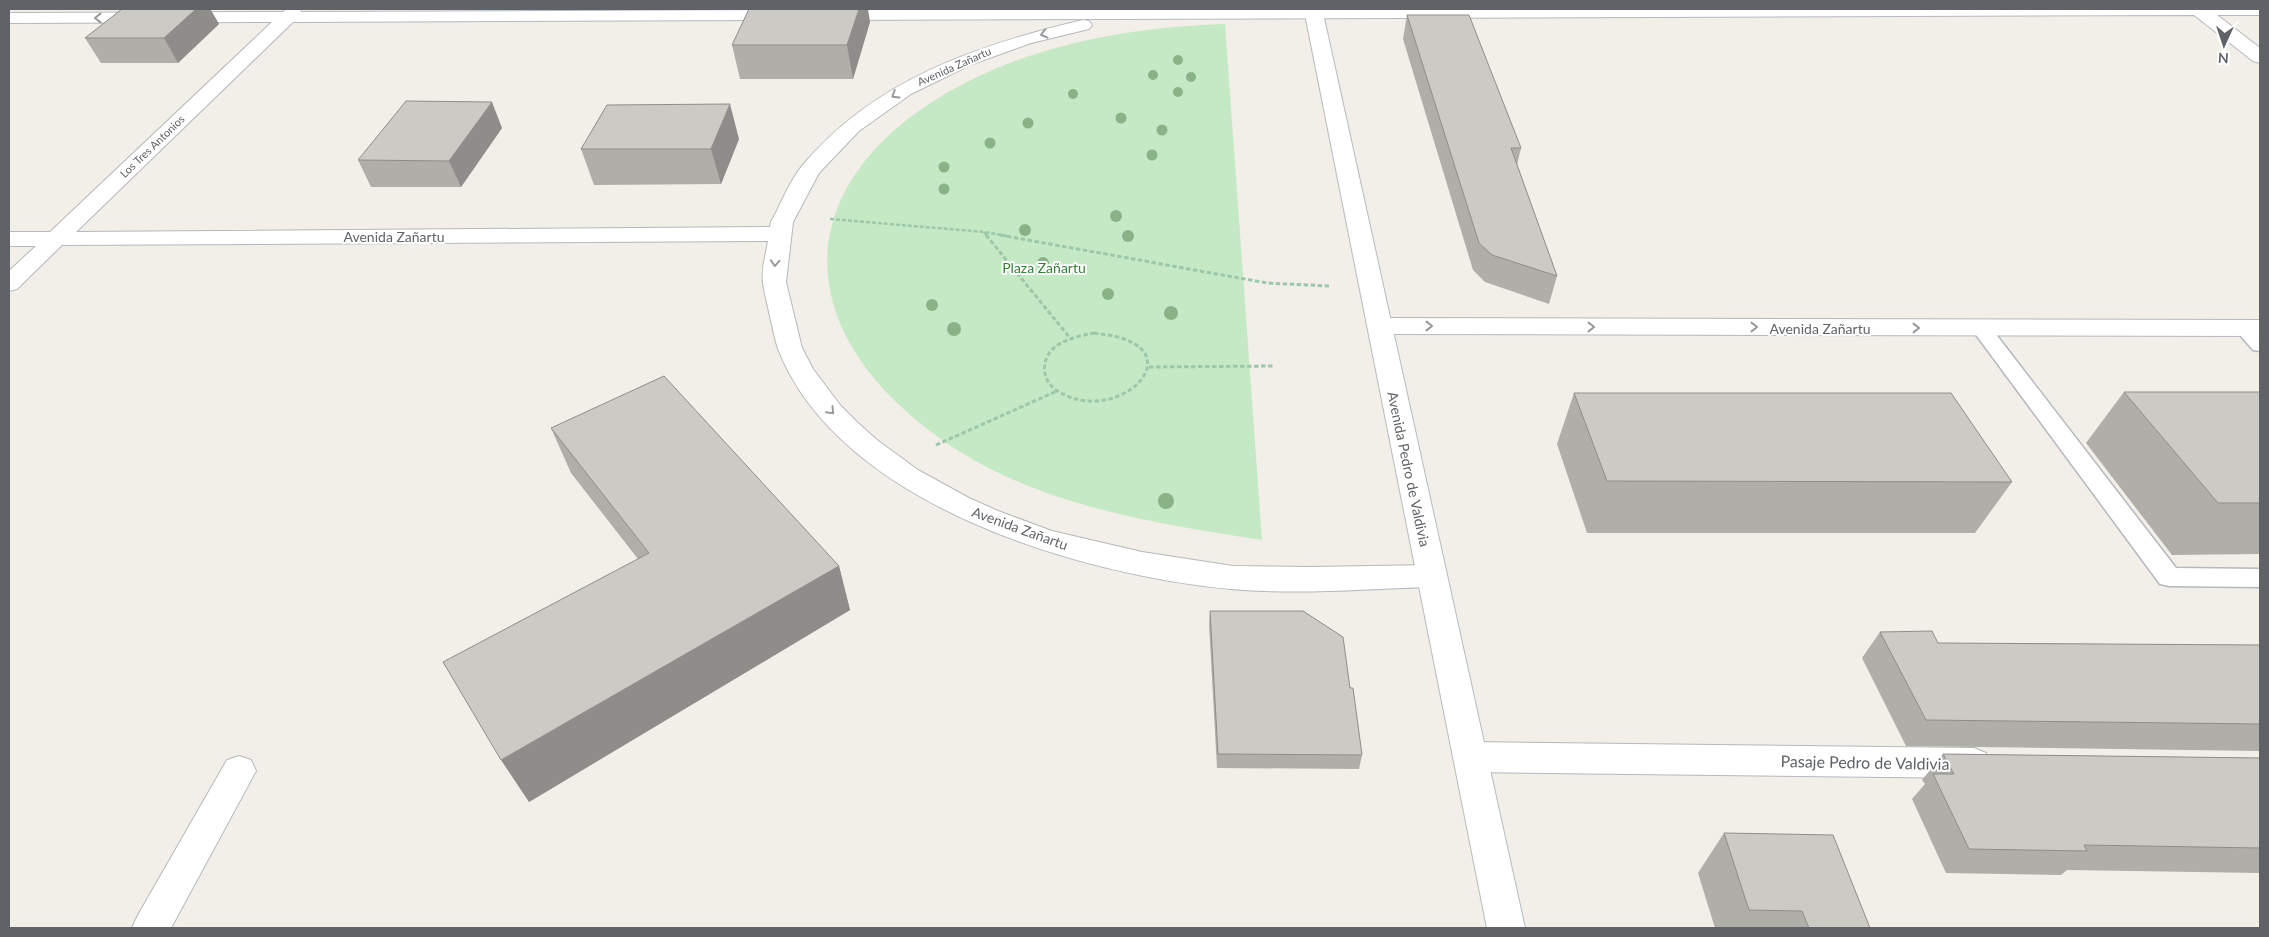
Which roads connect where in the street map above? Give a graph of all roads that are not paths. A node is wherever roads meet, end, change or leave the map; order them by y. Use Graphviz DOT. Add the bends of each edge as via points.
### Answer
graph roads {
  1 [pos="2198,10"];
  2 [pos="2260,10"];
  3 [pos="1314,11"];
  4 [pos="707,12"];
  5 [pos="292,13"];
  6 [pos="1196,13"];
  7 [pos="9,18"];
  8 [pos="2260,57"];
  9 [pos="782,224"];
  10 [pos="56,238"];
  11 [pos="9,239"];
  12 [pos="9,284"];
  13 [pos="1380,326"];
  14 [pos="1981,328"];
  15 [pos="2255,334"];
  16 [pos="1431,576"];
  17 [pos="2260,578"];
  18 [pos="1471,757"];
  19 [pos="2001,764"];
  20 [pos="239,771"];
  21 [pos="151,928"];
  22 [pos="1506,928"];
  1 -- 2 [label="street"];
  1 -- 3 [label="street"];
  1 -- 8 [label="street"];
  3 -- 6 [label="street"];
  3 -- 13 [label="street, Avenida Pedro de Valdivia"];
  4 -- 5 [label="street"];
  4 -- 6 [label="street" via="809,15"];
  5 -- 7 [label="street, one-way"];
  5 -- 10 [label="street, Los Tres Antonios"];
  6 -- 9 [label="street, Avenida Zañartu, one-way" via="1145,16 1071,28 1000,46 934,73 882,103 843,134 815,164"];
  9 -- 10 [label="street, Avenida Zañartu"];
  9 -- 16 [label="street, Avenida Zañartu, one-way" via="775,260 775,295 778,316 795,360 824,403 866,445 929,490 1004,524 1072,548 1127,561 1238,578"];
  10 -- 11 [label="street, Avenida Zañartu"];
  10 -- 12 [label="street, Los Tres Antonios"];
  13 -- 14 [label="street, Avenida Zañartu, one-way"];
  13 -- 16 [label="street, Avenida Pedro de Valdivia"];
  14 -- 15 [label="street, Avenida Zañartu"];
  14 -- 17 [label="lane" via="2168,577"];
  16 -- 18 [label="street, Avenida Pedro de Valdivia"];
  18 -- 19 [label="street, Pasaje Pedro de Valdivia"];
  18 -- 22 [label="street, Avenida Pedro de Valdivia"];
  20 -- 21 [label="street"];
}
